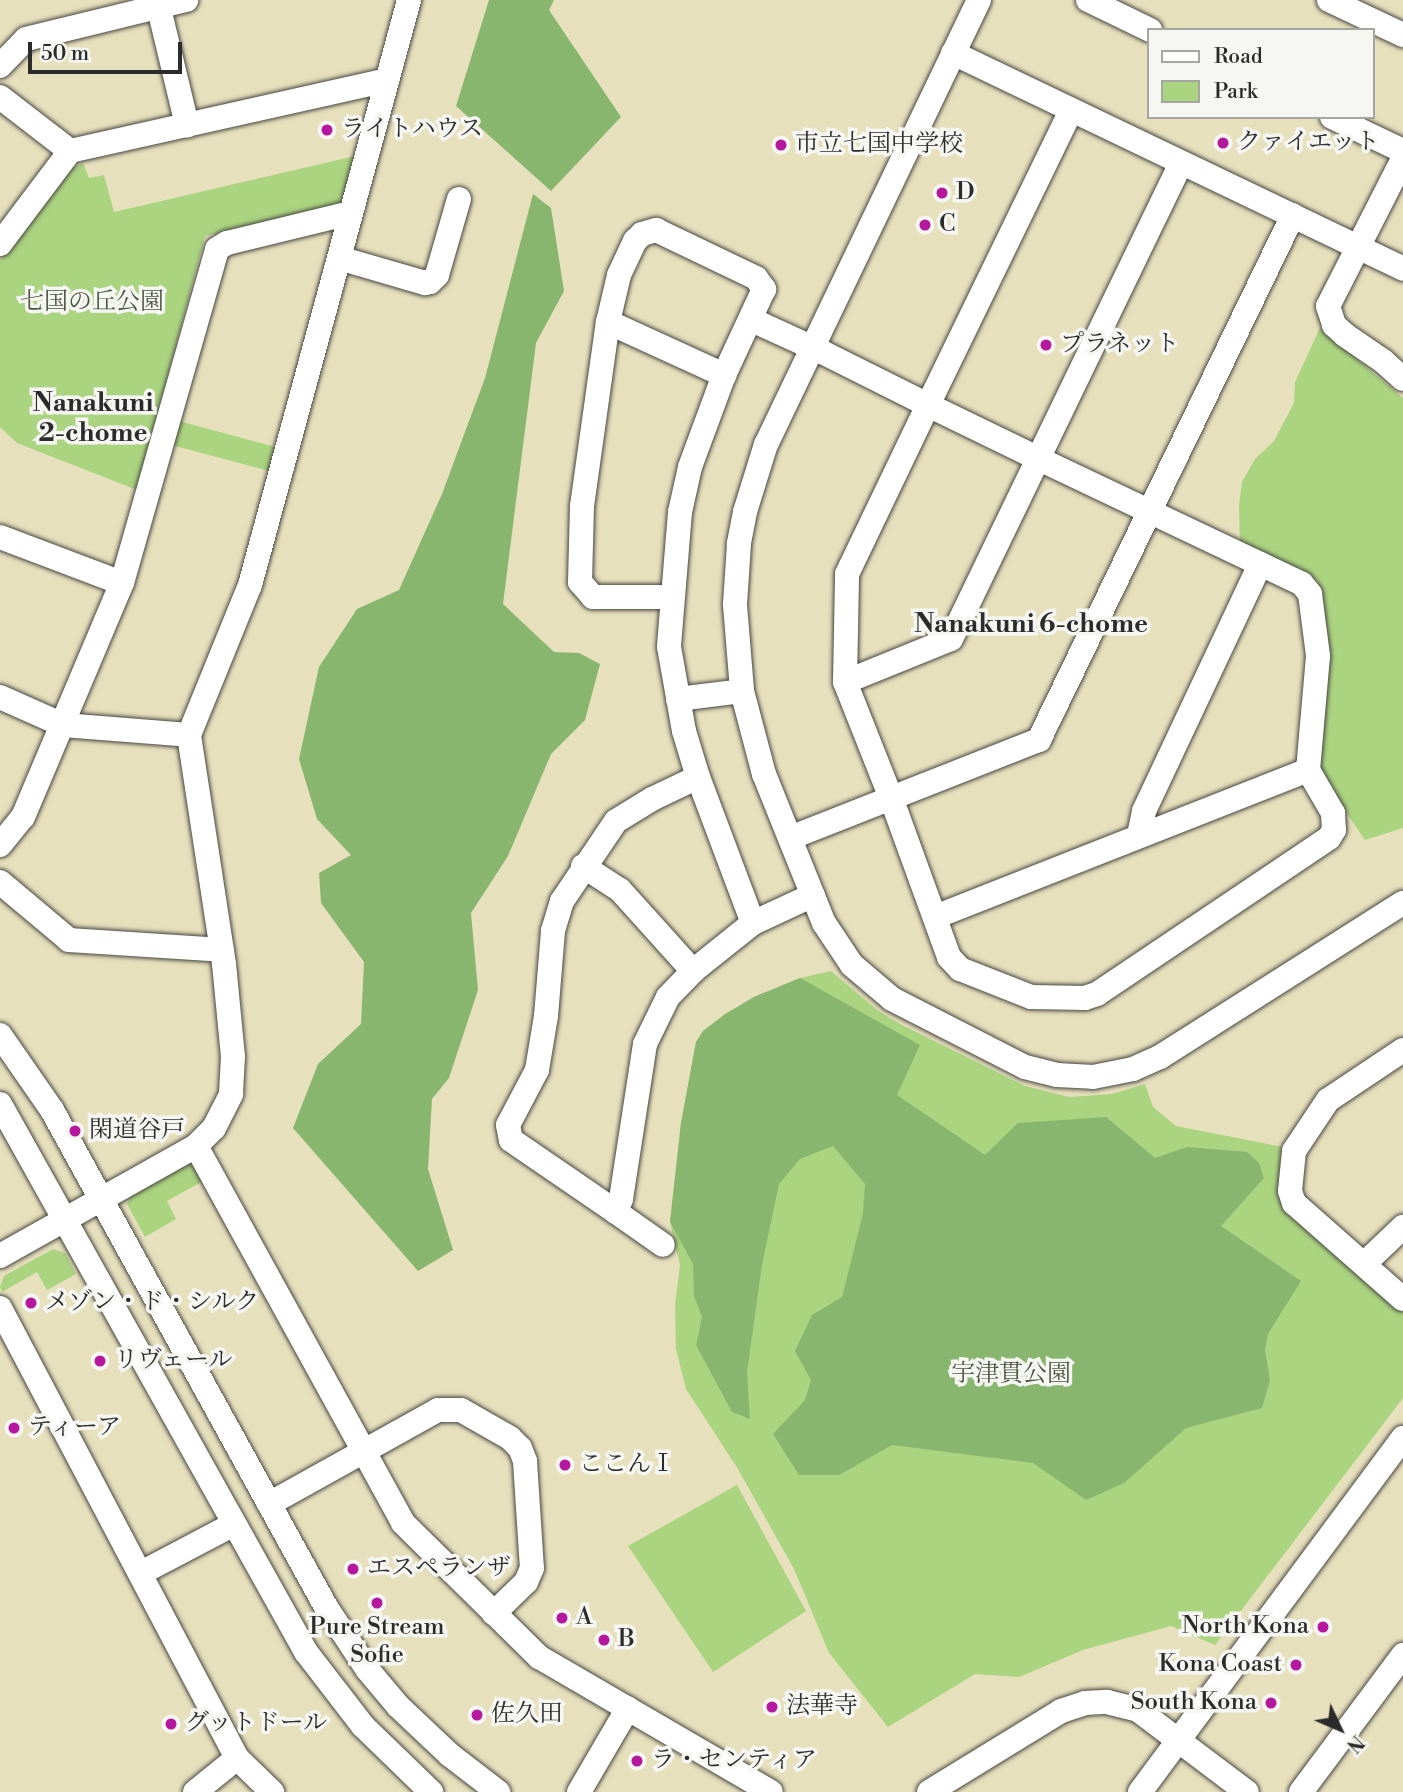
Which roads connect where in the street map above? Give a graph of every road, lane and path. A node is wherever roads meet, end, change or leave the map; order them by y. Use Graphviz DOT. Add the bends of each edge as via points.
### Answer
graph roads {
  1 [pos="186,0"];
  2 [pos="409,0"];
  3 [pos="979,0"];
  4 [pos="1088,0"];
  5 [pos="1329,0"];
  6 [pos="158,3"];
  7 [pos="1148,29"];
  8 [pos="1403,35"];
  9 [pos="953,53"];
  10 [pos="0,66"];
  11 [pos="387,80"];
  12 [pos="0,97"];
  13 [pos="1071,110"];
  14 [pos="1336,119"];
  15 [pos="187,125"];
  16 [pos="70,151"];
  17 [pos="1403,151"];
  18 [pos="1403,159"];
  19 [pos="1181,163"];
  20 [pos="459,199"];
  21 [pos="351,213"];
  22 [pos="1293,215"];
  23 [pos="0,244"];
  24 [pos="1356,247"];
  25 [pos="339,258"];
  26 [pos="1403,270"];
  27 [pos="752,320"];
  28 [pos="608,322"];
  29 [pos="811,348"];
  30 [pos="724,375"];
  31 [pos="1403,379"];
  32 [pos="928,405"];
  33 [pos="1037,458"];
  34 [pos="1149,511"];
  35 [pos="0,537"];
  36 [pos="1260,564"];
  37 [pos="122,583"];
  38 [pos="671,597"];
  39 [pos="845,682"];
  40 [pos="742,691"];
  41 [pos="0,697"];
  42 [pos="678,699"];
  43 [pos="63,725"];
  44 [pos="189,735"];
  45 [pos="1308,770"];
  46 [pos="698,778"];
  47 [pos="891,798"];
  48 [pos="1139,835"];
  49 [pos="790,838"];
  50 [pos="0,845"];
  51 [pos="583,866"];
  52 [pos="0,882"];
  53 [pos="813,895"];
  54 [pos="1403,903"];
  55 [pos="935,917"];
  56 [pos="753,923"];
  57 [pos="222,950"];
  58 [pos="692,971"];
  59 [pos="0,1035"];
  60 [pos="1403,1050"];
  61 [pos="0,1104"];
  62 [pos="196,1146"];
  63 [pos="102,1199"];
  64 [pos="616,1212"];
  65 [pos="66,1219"];
  66 [pos="1403,1227"];
  67 [pos="663,1245"];
  68 [pos="0,1256"];
  69 [pos="1364,1264"];
  70 [pos="1403,1299"];
  71 [pos="0,1308"];
  72 [pos="1403,1438"];
  73 [pos="365,1452"];
  74 [pos="269,1504"];
  75 [pos="234,1524"];
  76 [pos="141,1573"];
  77 [pos="494,1613"];
  78 [pos="1403,1655"];
  79 [pos="628,1708"];
  80 [pos="1178,1740"];
  81 [pos="237,1758"];
  82 [pos="195,1792"];
  83 [pos="272,1792"];
  84 [pos="431,1792"];
  85 [pos="498,1792"];
  86 [pos="579,1792"];
  87 [pos="771,1792"];
  88 [pos="929,1792"];
  89 [pos="1140,1792"];
  90 [pos="1247,1792"];
  91 [pos="1301,1792"];
  1 -- 6 [label="street"];
  2 -- 11 [label="street"];
  3 -- 9 [label="street"];
  4 -- 7 [label="street"];
  5 -- 8 [label="street"];
  6 -- 10 [label="street" via="26,39"];
  6 -- 15 [label="street"];
  9 -- 13 [label="street"];
  9 -- 29 [label="street"];
  11 -- 15 [label="street"];
  11 -- 21 [label="street"];
  12 -- 16 [label="street"];
  13 -- 19 [label="street"];
  13 -- 32 [label="street"];
  14 -- 17 [label="street"];
  15 -- 16 [label="street"];
  16 -- 23 [label="street"];
  18 -- 24 [label="street"];
  19 -- 22 [label="street"];
  19 -- 33 [label="street"];
  20 -- 25 [label="street" via="438,275 430,282"];
  21 -- 25 [label="street"];
  21 -- 37 [label="street" via="216,249"];
  22 -- 24 [label="street"];
  22 -- 34 [label="street"];
  24 -- 26 [label="street"];
  24 -- 31 [label="street" via="1333,292 1328,314 1345,335"];
  25 -- 44 [label="street" via="250,585"];
  27 -- 28 [label="street" via="764,289 756,278 656,230 635,241"];
  27 -- 29 [label="street"];
  27 -- 30 [label="street"];
  28 -- 30 [label="street"];
  28 -- 38 [label="street" via="582,506 580,582 593,597"];
  29 -- 32 [label="street"];
  29 -- 40 [label="street" via="766,444 745,512 735,605"];
  30 -- 38 [label="street" via="690,467"];
  32 -- 33 [label="street"];
  32 -- 39 [label="street" via="847,574"];
  33 -- 34 [label="street"];
  33 -- 39 [label="street" via="951,639"];
  34 -- 36 [label="street"];
  34 -- 47 [label="street" via="1039,740"];
  35 -- 37 [label="street"];
  36 -- 45 [label="street" via="1302,584 1312,600 1318,656"];
  36 -- 48 [label="street" via="1144,811"];
  37 -- 43 [label="street"];
  38 -- 42 [label="street" via="669,647"];
  39 -- 47 [label="street"];
  40 -- 42 [label="street"];
  40 -- 49 [label="street" via="757,752"];
  41 -- 43 [label="street"];
  42 -- 46 [label="street"];
  43 -- 44 [label="street"];
  43 -- 50 [label="street" via="23,817"];
  44 -- 57 [label="street"];
  45 -- 48 [label="street"];
  45 -- 55 [label="street" via="1333,813 1334,830 1329,838 1097,994 1031,997 960,969 949,957"];
  46 -- 51 [label="street" via="616,821"];
  46 -- 56 [label="street"];
  47 -- 49 [label="street"];
  47 -- 55 [label="street"];
  48 -- 55 [label="street"];
  49 -- 53 [label="street"];
  51 -- 58 [label="street" via="620,890"];
  51 -- 64 [label="street" via="562,901 553,931 537,1070 508,1131 511,1140"];
  52 -- 57 [label="street" via="69,940"];
  53 -- 54 [label="street" via="833,940 883,993 1026,1067 1073,1077 1115,1075 1152,1062"];
  53 -- 56 [label="street"];
  56 -- 58 [label="street"];
  57 -- 62 [label="street" via="233,1086 220,1120"];
  58 -- 64 [label="street" via="668,997 645,1044"];
  59 -- 63 [label="street" via="52,1110"];
  60 -- 69 [label="street" via="1337,1092 1294,1151 1290,1191 1294,1203"];
  61 -- 65 [label="street"];
  62 -- 63 [label="street"];
  62 -- 73 [label="street"];
  63 -- 65 [label="street"];
  63 -- 74 [label="street"];
  64 -- 67 [label="street"];
  65 -- 68 [label="street"];
  65 -- 75 [label="street"];
  66 -- 69 [label="street"];
  69 -- 70 [label="street"];
  71 -- 76 [label="street"];
  72 -- 80 [label="street"];
  73 -- 74 [label="street"];
  73 -- 77 [label="street" via="403,1523"];
  73 -- 77 [label="street" via="448,1407 461,1410 520,1448 532,1568 526,1582"];
  74 -- 85 [label="street" via="326,1607 367,1668 398,1706"];
  75 -- 76 [label="street"];
  75 -- 84 [label="street" via="329,1685 390,1756"];
  76 -- 81 [label="street"];
  77 -- 79 [label="street" via="539,1657"];
  78 -- 91 [label="street"];
  79 -- 86 [label="street"];
  79 -- 87 [label="street"];
  80 -- 88 [label="street" via="1138,1710 1107,1702 1085,1703 1061,1712"];
  80 -- 89 [label="street"];
  80 -- 90 [label="street"];
  81 -- 82 [label="street"];
  81 -- 83 [label="street"];
}
